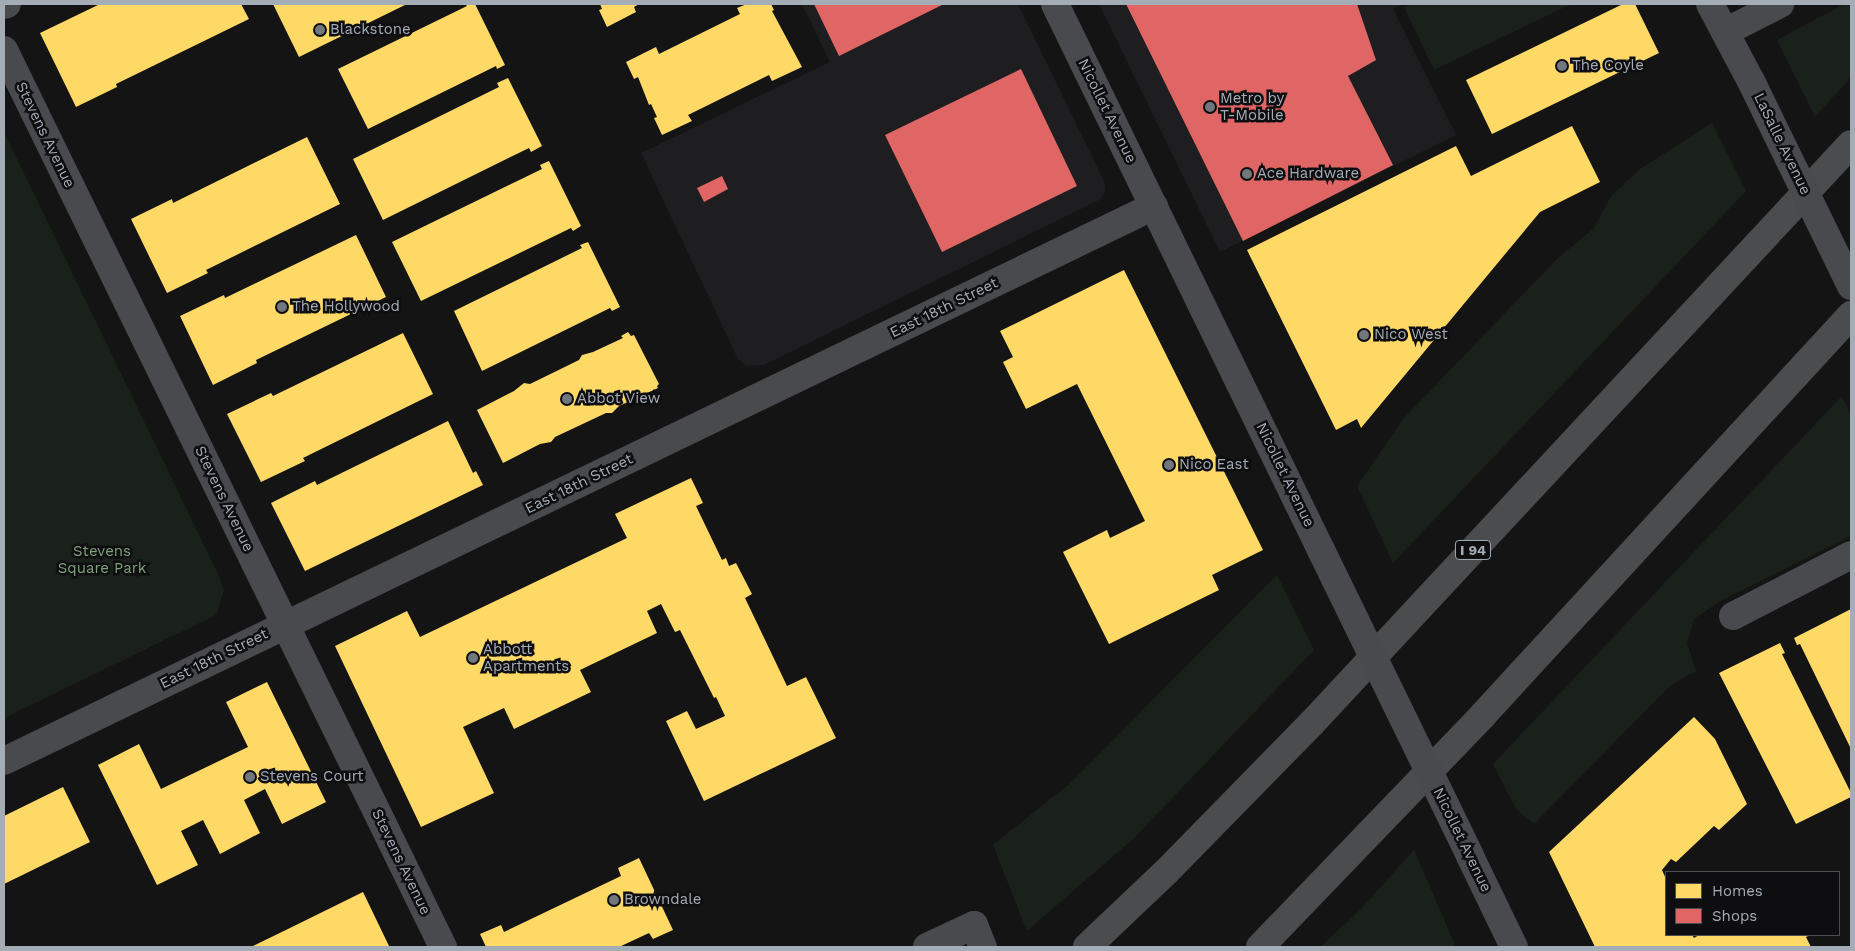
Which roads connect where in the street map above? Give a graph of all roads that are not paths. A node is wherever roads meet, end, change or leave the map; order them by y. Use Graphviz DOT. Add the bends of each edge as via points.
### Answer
graph roads {
  1 [pos="1055,4"];
  2 [pos="1710,4"];
  3 [pos="1780,4"];
  4 [pos="1725,32"];
  5 [pos="4,50"];
  6 [pos="1851,144"];
  7 [pos="1154,206"];
  8 [pos="1851,286"];
  9 [pos="1851,315"];
  10 [pos="1851,555"];
  11 [pos="1732,616"];
  12 [pos="285,625"];
  13 [pos="4,761"];
  14 [pos="979,938"];
  15 [pos="443,947"];
  16 [pos="926,947"];
  17 [pos="1087,947"];
  18 [pos="1260,947"];
  19 [pos="1514,947"];
  1 -- 7 [label="street, Nicollet Avenue"];
  2 -- 4 [label="street, LaSalle Avenue"];
  3 -- 4 [label="street"];
  4 -- 8 [label="street, LaSalle Avenue, bridge"];
  5 -- 12 [label="street, Stevens Avenue"];
  6 -- 17 [label="highway, I 94" via="1311,724 1166,872"];
  7 -- 12 [label="street, East 18th Street"];
  7 -- 19 [label="street, Nicollet Avenue, bridge"];
  9 -- 18 [label="highway" via="1483,715"];
  10 -- 11 [label="street"];
  12 -- 13 [label="street, East 18th Street"];
  12 -- 15 [label="street, Stevens Avenue"];
  14 -- 16 [label="street"];
}
